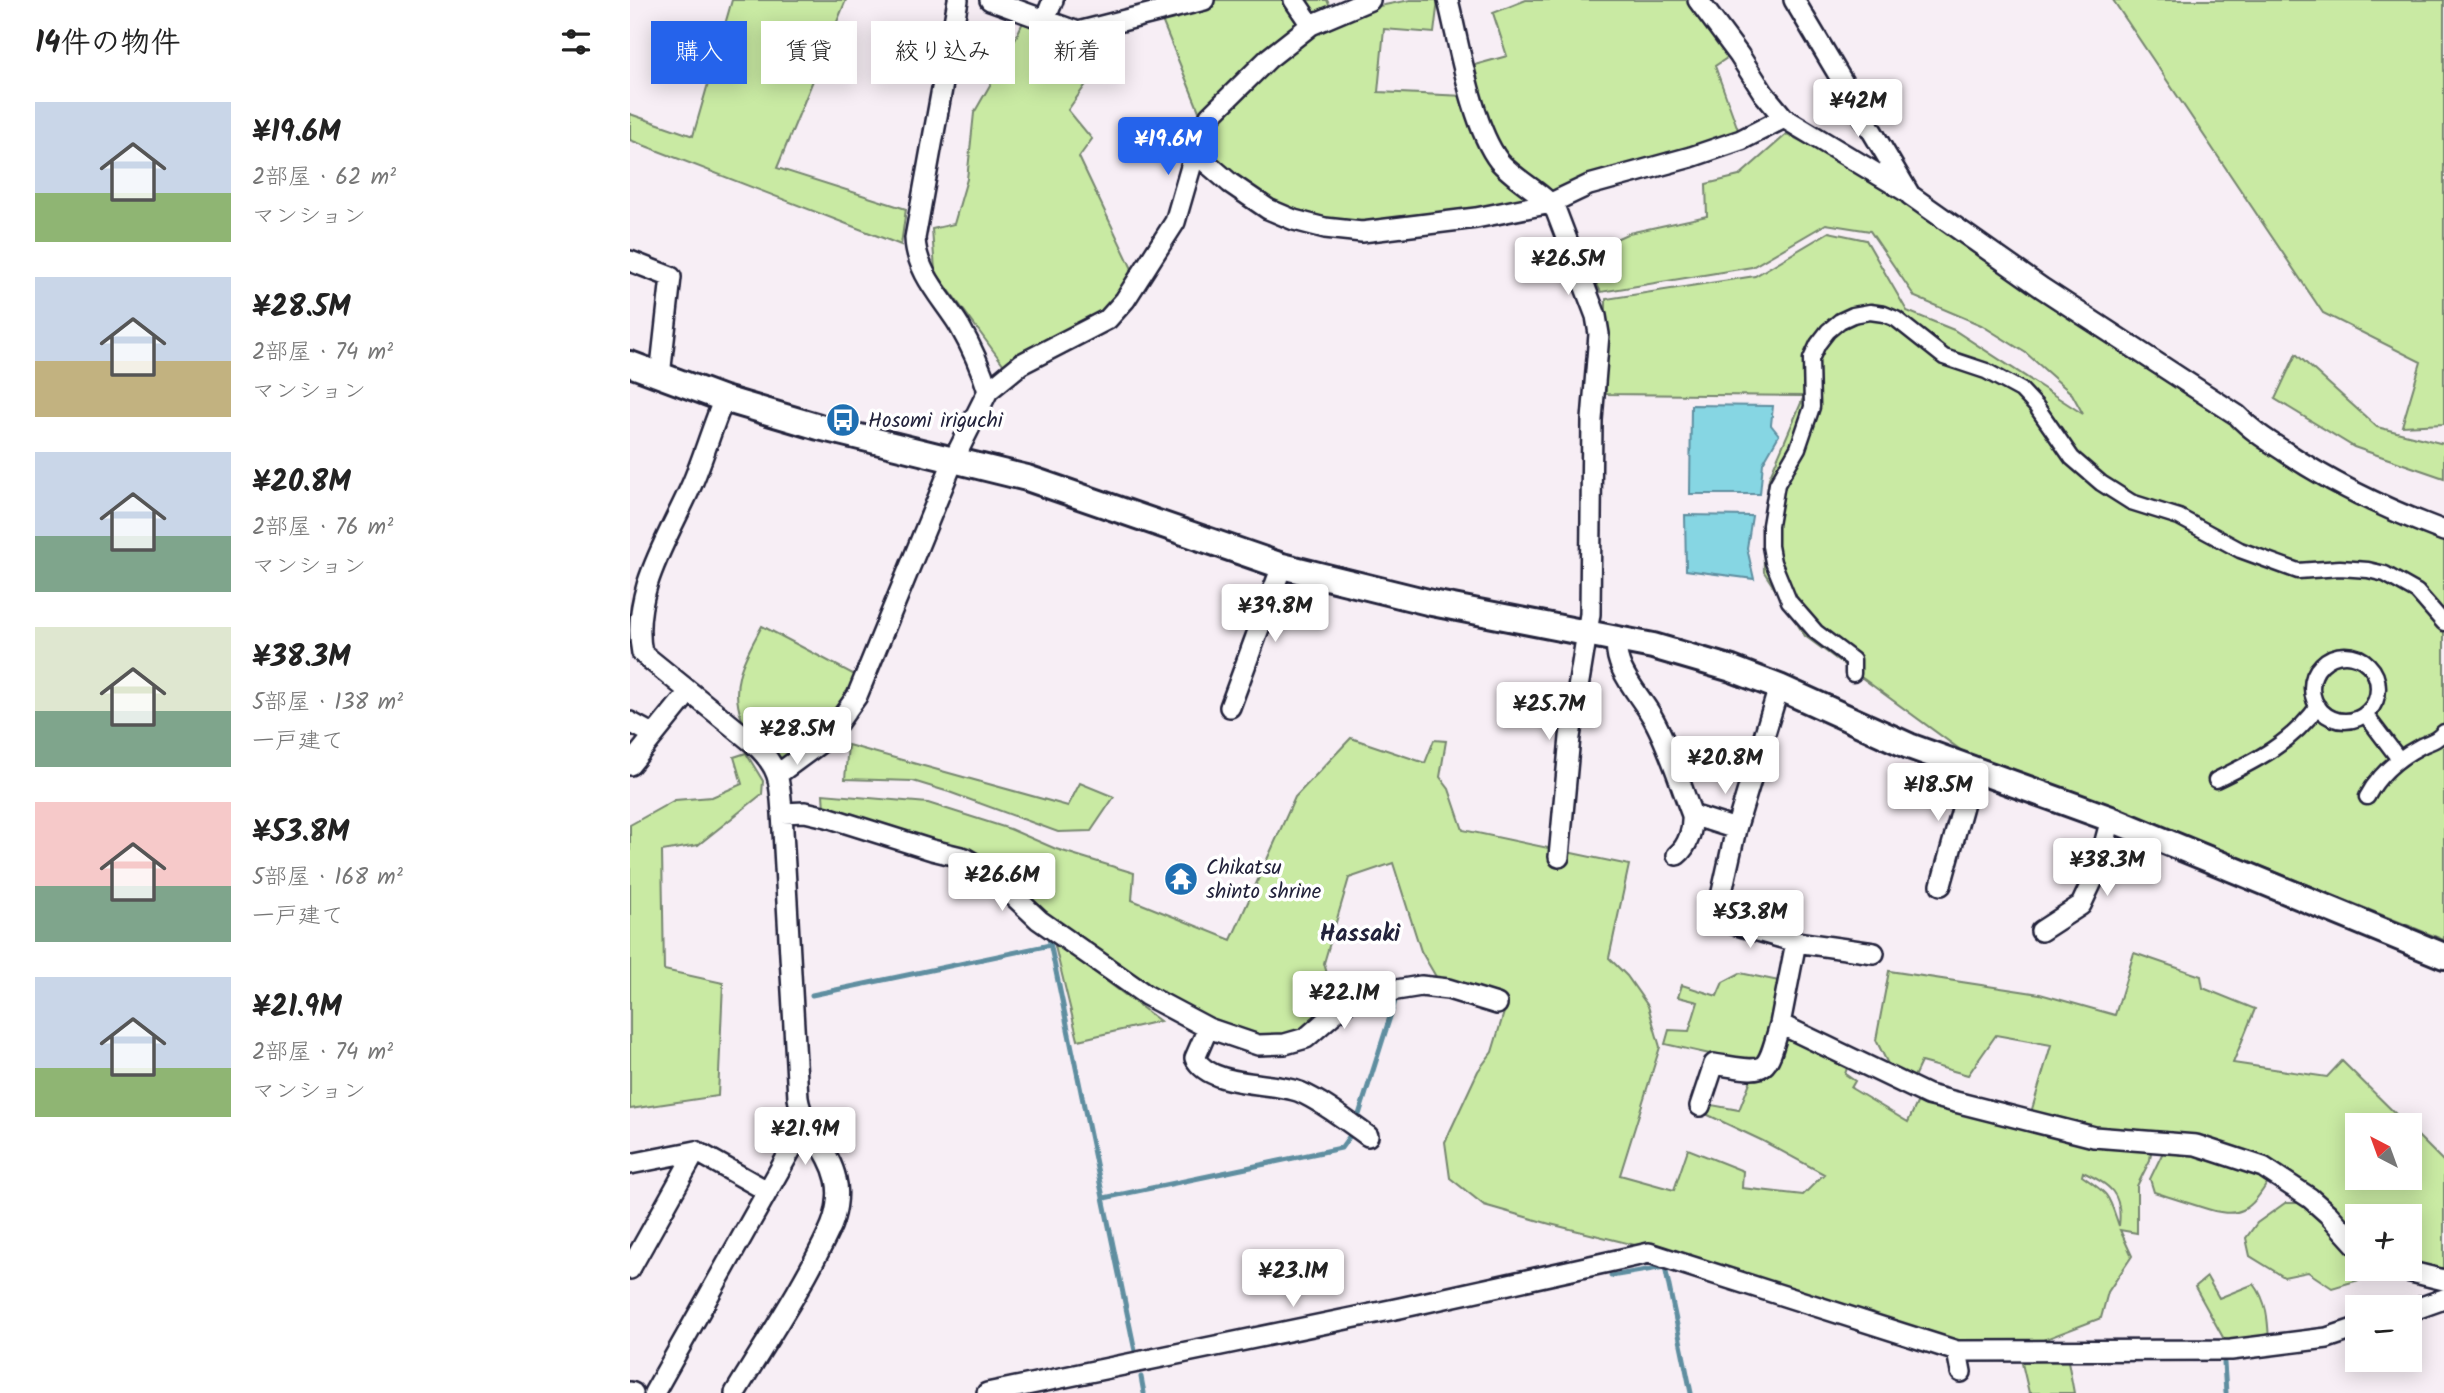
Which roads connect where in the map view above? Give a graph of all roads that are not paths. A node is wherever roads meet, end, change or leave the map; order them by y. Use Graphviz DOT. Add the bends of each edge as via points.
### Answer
graph roads {
  1 [pos="958,0"];
  2 [pos="990,0"];
  3 [pos="1053,0"];
  4 [pos="1204,0"];
  5 [pos="1294,0"];
  6 [pos="1370,0"];
  7 [pos="1448,0"];
  8 [pos="1698,0"];
  9 [pos="1794,0"];
  10 [pos="1160,5"];
  11 [pos="1045,20"];
  12 [pos="1311,25"];
  13 [pos="1784,118"];
  14 [pos="1195,153"];
  15 [pos="1910,195"];
  16 [pos="1552,203"];
  17 [pos="630,261"];
  18 [pos="630,364"];
  19 [pos="660,376"];
  20 [pos="988,391"];
  21 [pos="724,399"];
  22 [pos="954,459"];
  23 [pos="2444,531"];
  24 [pos="1282,566"];
  25 [pos="2444,623"];
  26 [pos="1586,633"];
  27 [pos="1617,638"];
  28 [pos="1853,674"];
  29 [pos="1779,687"];
  30 [pos="689,692"];
  31 [pos="2318,706"];
  32 [pos="1230,708"];
  33 [pos="2365,714"];
  34 [pos="630,722"];
  35 [pos="2444,732"];
  36 [pos="654,735"];
  37 [pos="2399,760"];
  38 [pos="630,765"];
  39 [pos="1973,770"];
  40 [pos="778,774"];
  41 [pos="2216,780"];
  42 [pos="2367,797"];
  43 [pos="782,813"];
  44 [pos="1692,815"];
  45 [pos="2111,819"];
  46 [pos="1736,829"];
  47 [pos="1677,855"];
  48 [pos="1559,857"];
  49 [pos="1941,886"];
  50 [pos="2041,931"];
  51 [pos="1796,942"];
  52 [pos="1874,953"];
  53 [pos="2444,956"];
  54 [pos="1497,1004"];
  55 [pos="1780,1024"];
  56 [pos="1208,1028"];
  57 [pos="1700,1106"];
  58 [pos="806,1123"];
  59 [pos="1368,1136"];
  60 [pos="696,1151"];
  61 [pos="630,1164"];
  62 [pos="767,1191"];
  63 [pos="2345,1233"];
  64 [pos="630,1269"];
  65 [pos="2422,1275"];
  66 [pos="2444,1280"];
  67 [pos="2444,1299"];
  68 [pos="2422,1307"];
  69 [pos="2345,1332"];
  70 [pos="1956,1351"];
  71 [pos="1961,1371"];
  72 [pos="654,1393"];
  73 [pos="735,1393"];
  74 [pos="987,1393"];
  1 -- 20 [label="street" via="915,238 924,272 980,365"];
  2 -- 11 [label="street"];
  3 -- 11 [label="street"];
  4 -- 10 [label="street"];
  5 -- 12 [label="street"];
  6 -- 12 [label="street"];
  7 -- 16 [label="street" via="1480,125 1491,149 1510,172"];
  8 -- 13 [label="street"];
  9 -- 15 [label="street"];
  10 -- 11 [label="street" via="1078,32"];
  12 -- 14 [label="street" via="1269,58 1210,116"];
  13 -- 15 [label="street"];
  13 -- 16 [label="street" via="1741,140 1589,185"];
  14 -- 16 [label="street" via="1268,209 1325,228 1362,232"];
  14 -- 20 [label="street" via="1175,222 1125,300 1108,319 1021,365"];
  15 -- 23 [label="street" via="2307,467 2362,497"];
  16 -- 26 [label="street" via="1599,334"];
  17 -- 19 [label="street" via="671,277"];
  18 -- 19 [label="street"];
  19 -- 21 [label="street"];
  20 -- 22 [label="street"];
  21 -- 22 [label="street" via="819,428"];
  21 -- 30 [label="street" via="692,484 640,587 636,614 636,638 642,653"];
  22 -- 24 [label="street" via="1027,478"];
  22 -- 40 [label="street" via="857,696 827,738"];
  24 -- 26 [label="street" via="1419,600"];
  24 -- 32 [label="street"];
  25 -- 28 [label="street" via="2417,592 2385,574 2340,568 2298,571 2240,550 2179,517 2125,499 2072,458 2021,390 1986,371 1944,357 1896,319 1870,312 1840,321 1818,344 1811,359 1812,407 1798,448 1777,484 1770,525 1773,562 1789,601 1816,632 1853,660"];
  26 -- 27 [label="street"];
  26 -- 48 [label="street"];
  27 -- 29 [label="street" via="1722,666"];
  27 -- 44 [label="street" via="1615,650 1632,688 1654,720"];
  29 -- 39 [label="street"];
  29 -- 46 [label="street"];
  30 -- 36 [label="street"];
  30 -- 40 [label="street" via="753,743"];
  31 -- 33 [label="street" via="2333,719 2344,721"];
  31 -- 33 [label="street" via="2313,694 2316,672 2332,658 2353,656 2363,660 2376,676 2377,697"];
  31 -- 41 [label="street" via="2289,739"];
  33 -- 37 [label="street"];
  34 -- 36 [label="street"];
  35 -- 37 [label="street" via="2434,743"];
  36 -- 38 [label="street"];
  37 -- 42 [label="street" via="2374,783"];
  39 -- 45 [label="street"];
  39 -- 49 [label="street"];
  40 -- 43 [label="street"];
  43 -- 56 [label="street" via="827,817 965,858 987,871 1039,919 1146,995"];
  43 -- 58 [label="street" via="797,1085"];
  44 -- 46 [label="street"];
  44 -- 47 [label="street" via="1693,825"];
  45 -- 50 [label="street" via="2097,871 2081,905"];
  45 -- 53 [label="street"];
  46 -- 51 [label="street" via="1716,919"];
  51 -- 52 [label="street"];
  51 -- 55 [label="street"];
  54 -- 56 [label="street" via="1421,986 1353,997 1306,1038 1285,1044 1258,1045"];
  55 -- 57 [label="street" via="1770,1061 1754,1070 1714,1065"];
  55 -- 63 [label="street" via="1928,1095 2094,1137 2196,1145 2263,1167 2310,1198"];
  56 -- 59 [label="street" via="1195,1058 1198,1065 1248,1084 1298,1091"];
  58 -- 62 [label="street"];
  58 -- 73 [label="street" via="830,1157 837,1182 830,1230"];
  60 -- 61 [label="street"];
  60 -- 62 [label="street"];
  60 -- 64 [label="street"];
  62 -- 72 [label="street"];
  65 -- 66 [label="street"];
  67 -- 68 [label="street"];
  69 -- 70 [label="street" via="2231,1350"];
  70 -- 71 [label="street"];
  70 -- 74 [label="street" via="1649,1252"];
}
